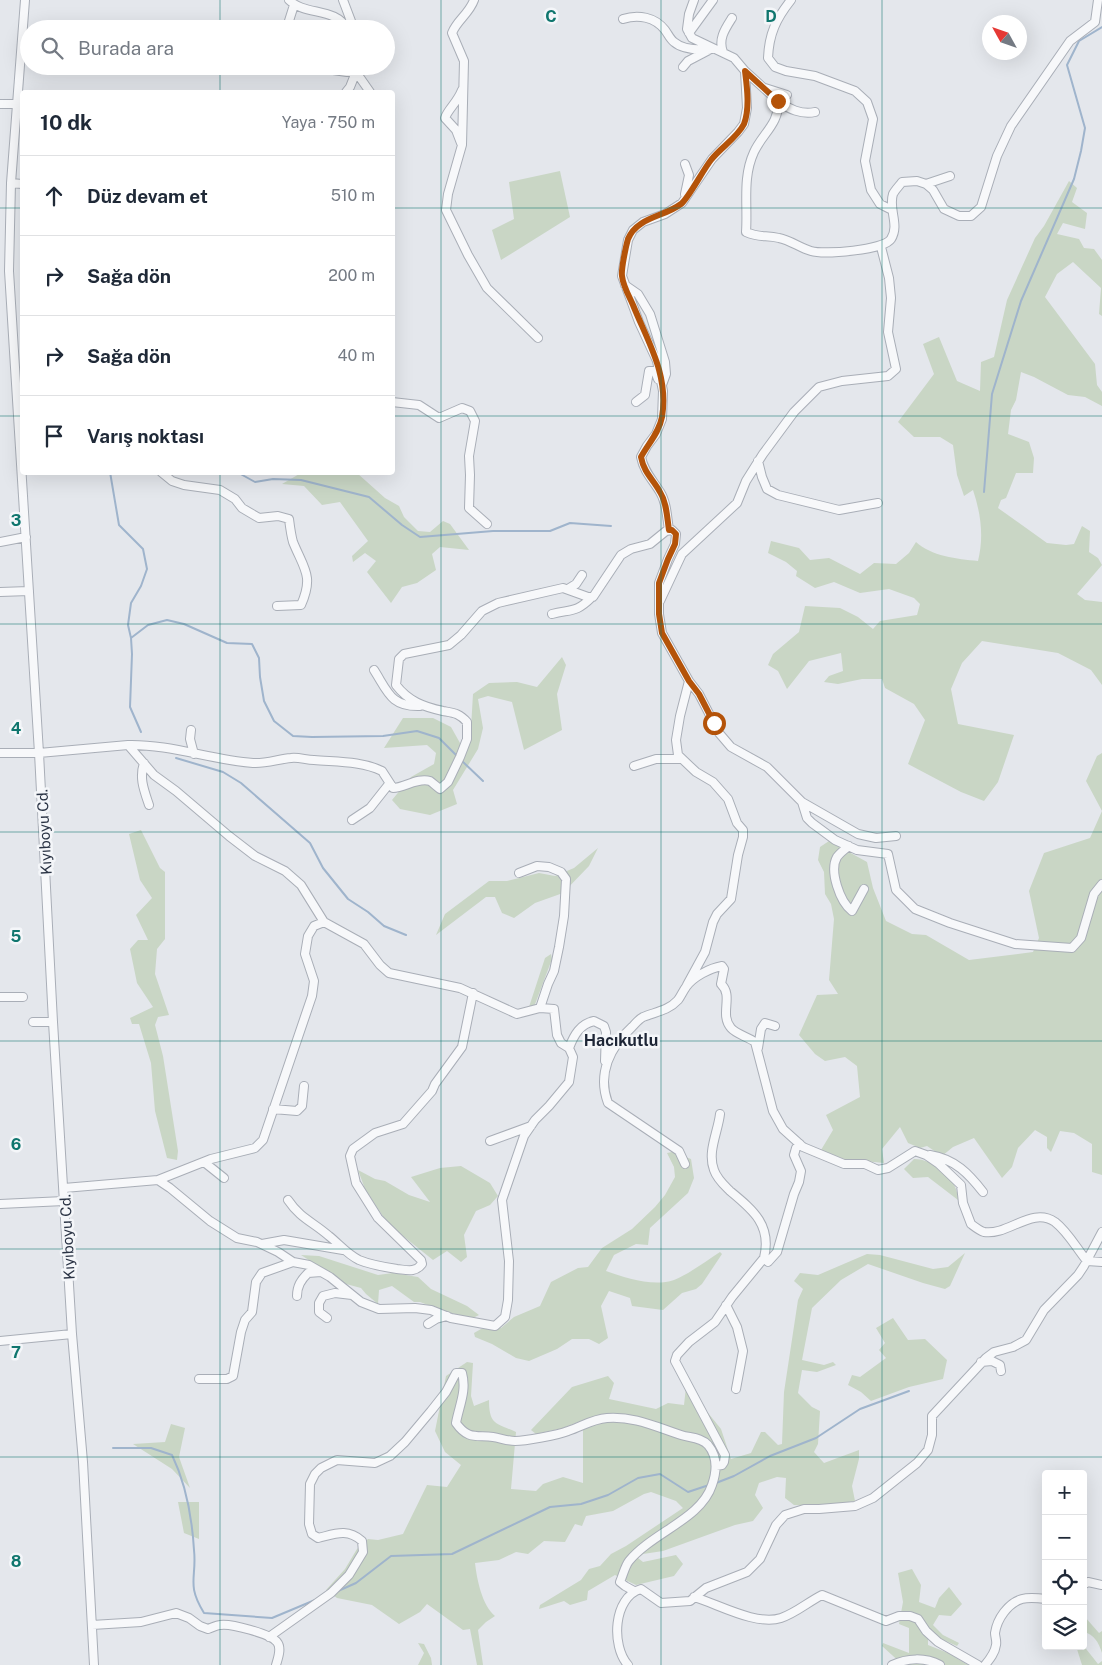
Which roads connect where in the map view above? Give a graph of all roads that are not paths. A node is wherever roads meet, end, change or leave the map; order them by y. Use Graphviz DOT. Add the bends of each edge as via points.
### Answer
graph roads {
  1 [pos="25,0"];
  2 [pos="342,0"];
  3 [pos="474,0"];
  4 [pos="694,0"];
  5 [pos="712,0"];
  6 [pos="791,0"];
  7 [pos="1098,0"];
  8 [pos="291,2"];
  9 [pos="732,18"];
  10 [pos="623,19"];
  11 [pos="23,20"];
  12 [pos="289,20"];
  13 [pos="339,20"];
  14 [pos="350,20"];
  15 [pos="689,33"];
  16 [pos="716,50"];
  17 [pos="20,58"];
  18 [pos="683,67"];
  19 [pos="745,71"];
  20 [pos="354,75"];
  21 [pos="360,75"];
  22 [pos="464,84"];
  23 [pos="761,86"];
  24 [pos="348,90"];
  25 [pos="369,90"];
  26 [pos="787,95"];
  27 [pos="778,101"];
  28 [pos="0,104"];
  29 [pos="16,104"];
  30 [pos="815,112"];
  31 [pos="462,145"];
  32 [pos="685,164"];
  33 [pos="950,176"];
  34 [pos="11,183"];
  35 [pos="20,184"];
  36 [pos="926,184"];
  37 [pos="682,203"];
  38 [pos="892,210"];
  39 [pos="881,247"];
  40 [pos="625,286"];
  41 [pos="538,338"];
  42 [pos="662,388"];
  43 [pos="395,402"];
  44 [pos="636,402"];
  45 [pos="20,437"];
  46 [pos="758,461"];
  47 [pos="22,475"];
  48 [pos="165,475"];
  49 [pos="878,503"];
  50 [pos="487,524"];
  51 [pos="669,530"];
  52 [pos="26,537"];
  53 [pos="0,542"];
  54 [pos="582,575"];
  55 [pos="568,590"];
  56 [pos="29,591"];
  57 [pos="0,592"];
  58 [pos="592,597"];
  59 [pos="660,602"];
  60 [pos="277,606"];
  61 [pos="552,614"];
  62 [pos="374,670"];
  63 [pos="689,681"];
  64 [pos="425,705"];
  65 [pos="191,730"];
  66 [pos="128,745"];
  67 [pos="0,753"];
  68 [pos="39,753"];
  69 [pos="194,754"];
  70 [pos="682,759"];
  71 [pos="144,763"];
  72 [pos="634,766"];
  73 [pos="389,784"];
  74 [pos="802,802"];
  75 [pos="149,805"];
  76 [pos="352,820"];
  77 [pos="896,836"];
  78 [pos="849,846"];
  79 [pos="520,872"];
  80 [pos="1102,884"];
  81 [pos="864,889"];
  82 [pos="324,922"];
  83 [pos="687,985"];
  84 [pos="473,993"];
  85 [pos="0,997"];
  86 [pos="23,997"];
  87 [pos="540,1008"];
  88 [pos="33,1022"];
  89 [pos="53,1022"];
  90 [pos="774,1026"];
  91 [pos="569,1048"];
  92 [pos="758,1050"];
  93 [pos="604,1070"];
  94 [pos="304,1086"];
  95 [pos="273,1109"];
  96 [pos="720,1114"];
  97 [pos="531,1126"];
  98 [pos="490,1140"];
  99 [pos="800,1144"];
  100 [pos="926,1155"];
  101 [pos="204,1162"];
  102 [pos="685,1164"];
  103 [pos="224,1178"];
  104 [pos="158,1180"];
  105 [pos="64,1188"];
  106 [pos="983,1192"];
  107 [pos="288,1200"];
  108 [pos="64,1201"];
  109 [pos="0,1204"];
  110 [pos="1102,1232"];
  111 [pos="261,1244"];
  112 [pos="344,1250"];
  113 [pos="764,1258"];
  114 [pos="1087,1261"];
  115 [pos="293,1262"];
  116 [pos="1102,1262"];
  117 [pos="321,1272"];
  118 [pos="352,1295"];
  119 [pos="297,1296"];
  120 [pos="726,1304"];
  121 [pos="446,1316"];
  122 [pos="327,1318"];
  123 [pos="428,1324"];
  124 [pos="72,1334"];
  125 [pos="0,1340"];
  126 [pos="982,1362"];
  127 [pos="1001,1371"];
  128 [pos="199,1379"];
  129 [pos="736,1389"];
  130 [pos="716,1466"];
  131 [pos="1087,1582"];
  132 [pos="1102,1585"];
  133 [pos="634,1591"];
  134 [pos="694,1597"];
  135 [pos="1042,1599"];
  136 [pos="92,1625"];
  137 [pos="269,1637"];
  138 [pos="94,1665"];
  139 [pos="276,1665"];
  140 [pos="628,1665"];
  141 [pos="892,1665"];
  142 [pos="940,1665"];
  143 [pos="978,1665"];
  144 [pos="985,1665"];
  1 -- 11 [label="street, Kıyıboyu Cd."];
  2 -- 14 [label="street"];
  3 -- 22 [label="street" via="452,33 464,61"];
  4 -- 15 [label="street" via="689,14"];
  5 -- 15 [label="street"];
  6 -- 38 [label="street" via="780,14 768,40 768,58 775,67 815,76 855,91 867,102 873,119 865,161 871,190 880,204"];
  7 -- 36 [label="street" via="1096,22 1070,41 1011,126 996,156 981,207 971,216 959,216 944,209"];
  8 -- 12 [label="street"];
  8 -- 13 [label="street" via="309,11 333,15"];
  9 -- 16 [label="street"];
  10 -- 16 [label="street" via="630,16 652,18 659,22 673,42 688,48"];
  15 -- 16 [label="street" via="692,38"];
  16 -- 18 [label="street" via="688,61"];
  16 -- 19 [label="street" via="734,58"];
  17 -- 29 [label="street, Kıyıboyu Cd."];
  19 -- 23 [label="street"];
  19 -- 37 [label="street" via="747,108 744,124 712,159"];
  20 -- 24 [label="street"];
  21 -- 25 [label="street"];
  22 -- 31 [label="street"];
  22 -- 31 [label="street" via="445,118 456,130"];
  23 -- 26 [label="street"];
  23 -- 27 [label="street"];
  27 -- 30 [label="street" via="797,111"];
  27 -- 39 [label="street" via="779,111 770,130 754,150 747,170 746,232 755,237 782,238 811,251 827,253"];
  28 -- 29 [label="street"];
  29 -- 34 [label="street, Kıyıboyu Cd."];
  31 -- 41 [label="street" via="446,210 487,288"];
  32 -- 37 [label="street" via="689,175"];
  33 -- 36 [label="street"];
  34 -- 35 [label="street"];
  34 -- 45 [label="street, Kıyıboyu Cd." via="9,271"];
  36 -- 38 [label="street" via="902,182 894,194"];
  37 -- 40 [label="street" via="633,230 628,240 622,276"];
  38 -- 39 [label="street" via="895,231 890,241"];
  39 -- 46 [label="street" via="889,278 888,332 896,369 888,376 819,387 794,412"];
  40 -- 42 [label="street" via="657,361"];
  40 -- 42 [label="street" via="638,294 650,314 666,362"];
  42 -- 44 [label="street" via="655,371 649,371 645,395"];
  42 -- 51 [label="street" via="662,419 641,457 665,504"];
  43 -- 50 [label="street" via="419,405 439,418 462,408 470,410 475,420 468,456 469,508"];
  46 -- 49 [label="street" via="767,489 778,495 840,510"];
  46 -- 59 [label="street" via="737,503 682,554"];
  47 -- 52 [label="street, Kıyıboyu Cd."];
  48 -- 60 [label="street" via="184,485 220,490 259,518 278,516 289,519 293,541 308,578 301,605"];
  51 -- 58 [label="street" via="650,544 621,555"];
  51 -- 59 [label="street" via="676,534 675,544 659,583"];
  52 -- 53 [label="street"];
  52 -- 56 [label="street, Kıyıboyu Cd."];
  54 -- 55 [label="street"];
  55 -- 58 [label="street"];
  55 -- 64 [label="street" via="562,588 498,603 482,611 449,645 404,654 399,659 396,685 412,701"];
  56 -- 57 [label="street"];
  56 -- 68 [label="street, Kıyıboyu Cd."];
  58 -- 61 [label="street" via="576,610"];
  59 -- 63 [label="street" via="662,633"];
  62 -- 64 [label="street" via="396,701 406,706"];
  63 -- 70 [label="street" via="676,740"];
  63 -- 74 [label="street" via="719,734 731,746 767,767"];
  64 -- 73 [label="street" via="462,715 467,722 467,739 452,775 440,789 429,781 400,788"];
  65 -- 69 [label="street"];
  66 -- 68 [label="street"];
  66 -- 69 [label="street" via="154,746"];
  66 -- 71 [label="street"];
  67 -- 68 [label="street"];
  68 -- 89 [label="street, Kıyıboyu Cd."];
  69 -- 73 [label="street" via="255,763 294,757 342,762 382,771"];
  70 -- 72 [label="street" via="656,759"];
  70 -- 83 [label="street" via="713,782 728,799 744,837 731,899 717,914 705,952"];
  71 -- 75 [label="street" via="141,782"];
  71 -- 82 [label="street" via="154,775 255,856 285,870 301,885"];
  73 -- 76 [label="street" via="370,808"];
  74 -- 77 [label="street" via="858,834 876,838"];
  74 -- 78 [label="street" via="812,824"];
  78 -- 80 [label="street" via="888,854 896,890 915,909 950,924 1015,944 1072,948 1081,938 1094,894"];
  78 -- 81 [label="street" via="837,858 835,872 841,900 852,911"];
  79 -- 87 [label="street" via="537,866 549,867 561,872 566,879 559,947"];
  82 -- 84 [label="street" via="364,944 389,973 434,981"];
  82 -- 95 [label="street" via="314,926 308,936 305,954 314,981 312,996"];
  83 -- 92 [label="street" via="700,975 722,966 721,984 727,995 725,1016 731,1029 755,1042"];
  83 -- 93 [label="street" via="678,1000 657,1014 642,1018 626,1032 614,1046"];
  84 -- 87 [label="street" via="517,1014"];
  84 -- 112 [label="street" via="462,1046 432,1091 403,1124 375,1133 353,1149 350,1156 356,1183 378,1218 422,1264 413,1271 382,1267 359,1260"];
  85 -- 86 [label="street"];
  87 -- 91 [label="street" via="554,1009 557,1035"];
  88 -- 89 [label="street"];
  89 -- 105 [label="street, Kıyıboyu Cd."];
  90 -- 92 [label="street" via="765,1023 761,1029"];
  91 -- 93 [label="street" via="584,1023 594,1020 604,1026"];
  91 -- 97 [label="street" via="573,1057 568,1082"];
  92 -- 99 [label="street" via="773,1111 783,1129"];
  93 -- 102 [label="street" via="604,1091 608,1103 679,1151"];
  94 -- 95 [label="street" via="302,1106 297,1111"];
  95 -- 101 [label="street" via="263,1140 255,1148"];
  96 -- 113 [label="street" via="712,1151 713,1169 725,1186 760,1220 767,1240"];
  97 -- 98 [label="street"];
  97 -- 121 [label="street" via="524,1136 502,1200 509,1261 505,1317 495,1326"];
  99 -- 100 [label="street" via="844,1164 864,1164 878,1170 888,1168 915,1151"];
  99 -- 113 [label="street" via="794,1155 801,1171 777,1252 768,1262"];
  100 -- 106 [label="street" via="959,1166"];
  100 -- 114 [label="street" via="961,1186 971,1224 983,1232 1040,1218 1054,1222"];
  101 -- 103 [label="street"];
  101 -- 104 [label="street"];
  104 -- 105 [label="street"];
  104 -- 111 [label="street" via="237,1238"];
  105 -- 108 [label="street, Kıyıboyu Cd."];
  107 -- 112 [label="street" via="296,1212"];
  108 -- 109 [label="street"];
  108 -- 124 [label="street, Kıyıboyu Cd."];
  110 -- 114 [label="street"];
  111 -- 112 [label="street" via="284,1240"];
  111 -- 115 [label="street"];
  113 -- 120 [label="street"];
  114 -- 116 [label="street"];
  114 -- 126 [label="street" via="1078,1276 1044,1310 1026,1340 994,1352"];
  115 -- 117 [label="street" via="310,1265"];
  115 -- 128 [label="street" via="262,1273 256,1282 252,1312 241,1332 233,1376"];
  117 -- 118 [label="street"];
  117 -- 119 [label="street" via="308,1273 299,1284"];
  118 -- 121 [label="street" via="379,1309 415,1308"];
  118 -- 122 [label="street" via="335,1293 323,1296 319,1312"];
  120 -- 129 [label="street" via="743,1350"];
  120 -- 130 [label="street" via="715,1322 689,1342 675,1360 724,1455 722,1465"];
  121 -- 123 [label="street"];
  124 -- 125 [label="street"];
  124 -- 136 [label="street, Kıyıboyu Cd."];
  126 -- 127 [label="street" via="1000,1364"];
  126 -- 134 [label="street" via="932,1416 931,1442 917,1464 873,1498 855,1506 804,1508 785,1515 760,1559 746,1572 706,1588"];
  130 -- 133 [label="street" via="709,1494 700,1506 665,1530 628,1562 620,1582"];
  130 -- 137 [label="street" via="714,1453 695,1437 626,1418 592,1420 565,1432 516,1441 469,1435 456,1423 465,1382 462,1373 456,1374 432,1412 390,1456 375,1462 337,1460 315,1474 310,1484 309,1524 312,1534 318,1538 354,1534 362,1541 363,1552 349,1575 331,1593"];
  131 -- 132 [label="street"];
  133 -- 134 [label="street" via="641,1589 661,1603"];
  133 -- 140 [label="street" via="622,1607 617,1627 619,1645"];
  134 -- 143 [label="street" via="732,1612 765,1620 780,1619 822,1595 886,1621 910,1616 918,1619 938,1642"];
  135 -- 144 [label="street" via="1021,1600 1008,1608 995,1634 993,1656"];
  136 -- 137 [label="street" via="141,1622 176,1613 208,1629 220,1625 239,1627"];
  136 -- 138 [label="street, Kıyıboyu Cd."];
  137 -- 139 [label="street" via="278,1643 280,1650"];
  141 -- 142 [label="street" via="906,1660 928,1660"];
}
